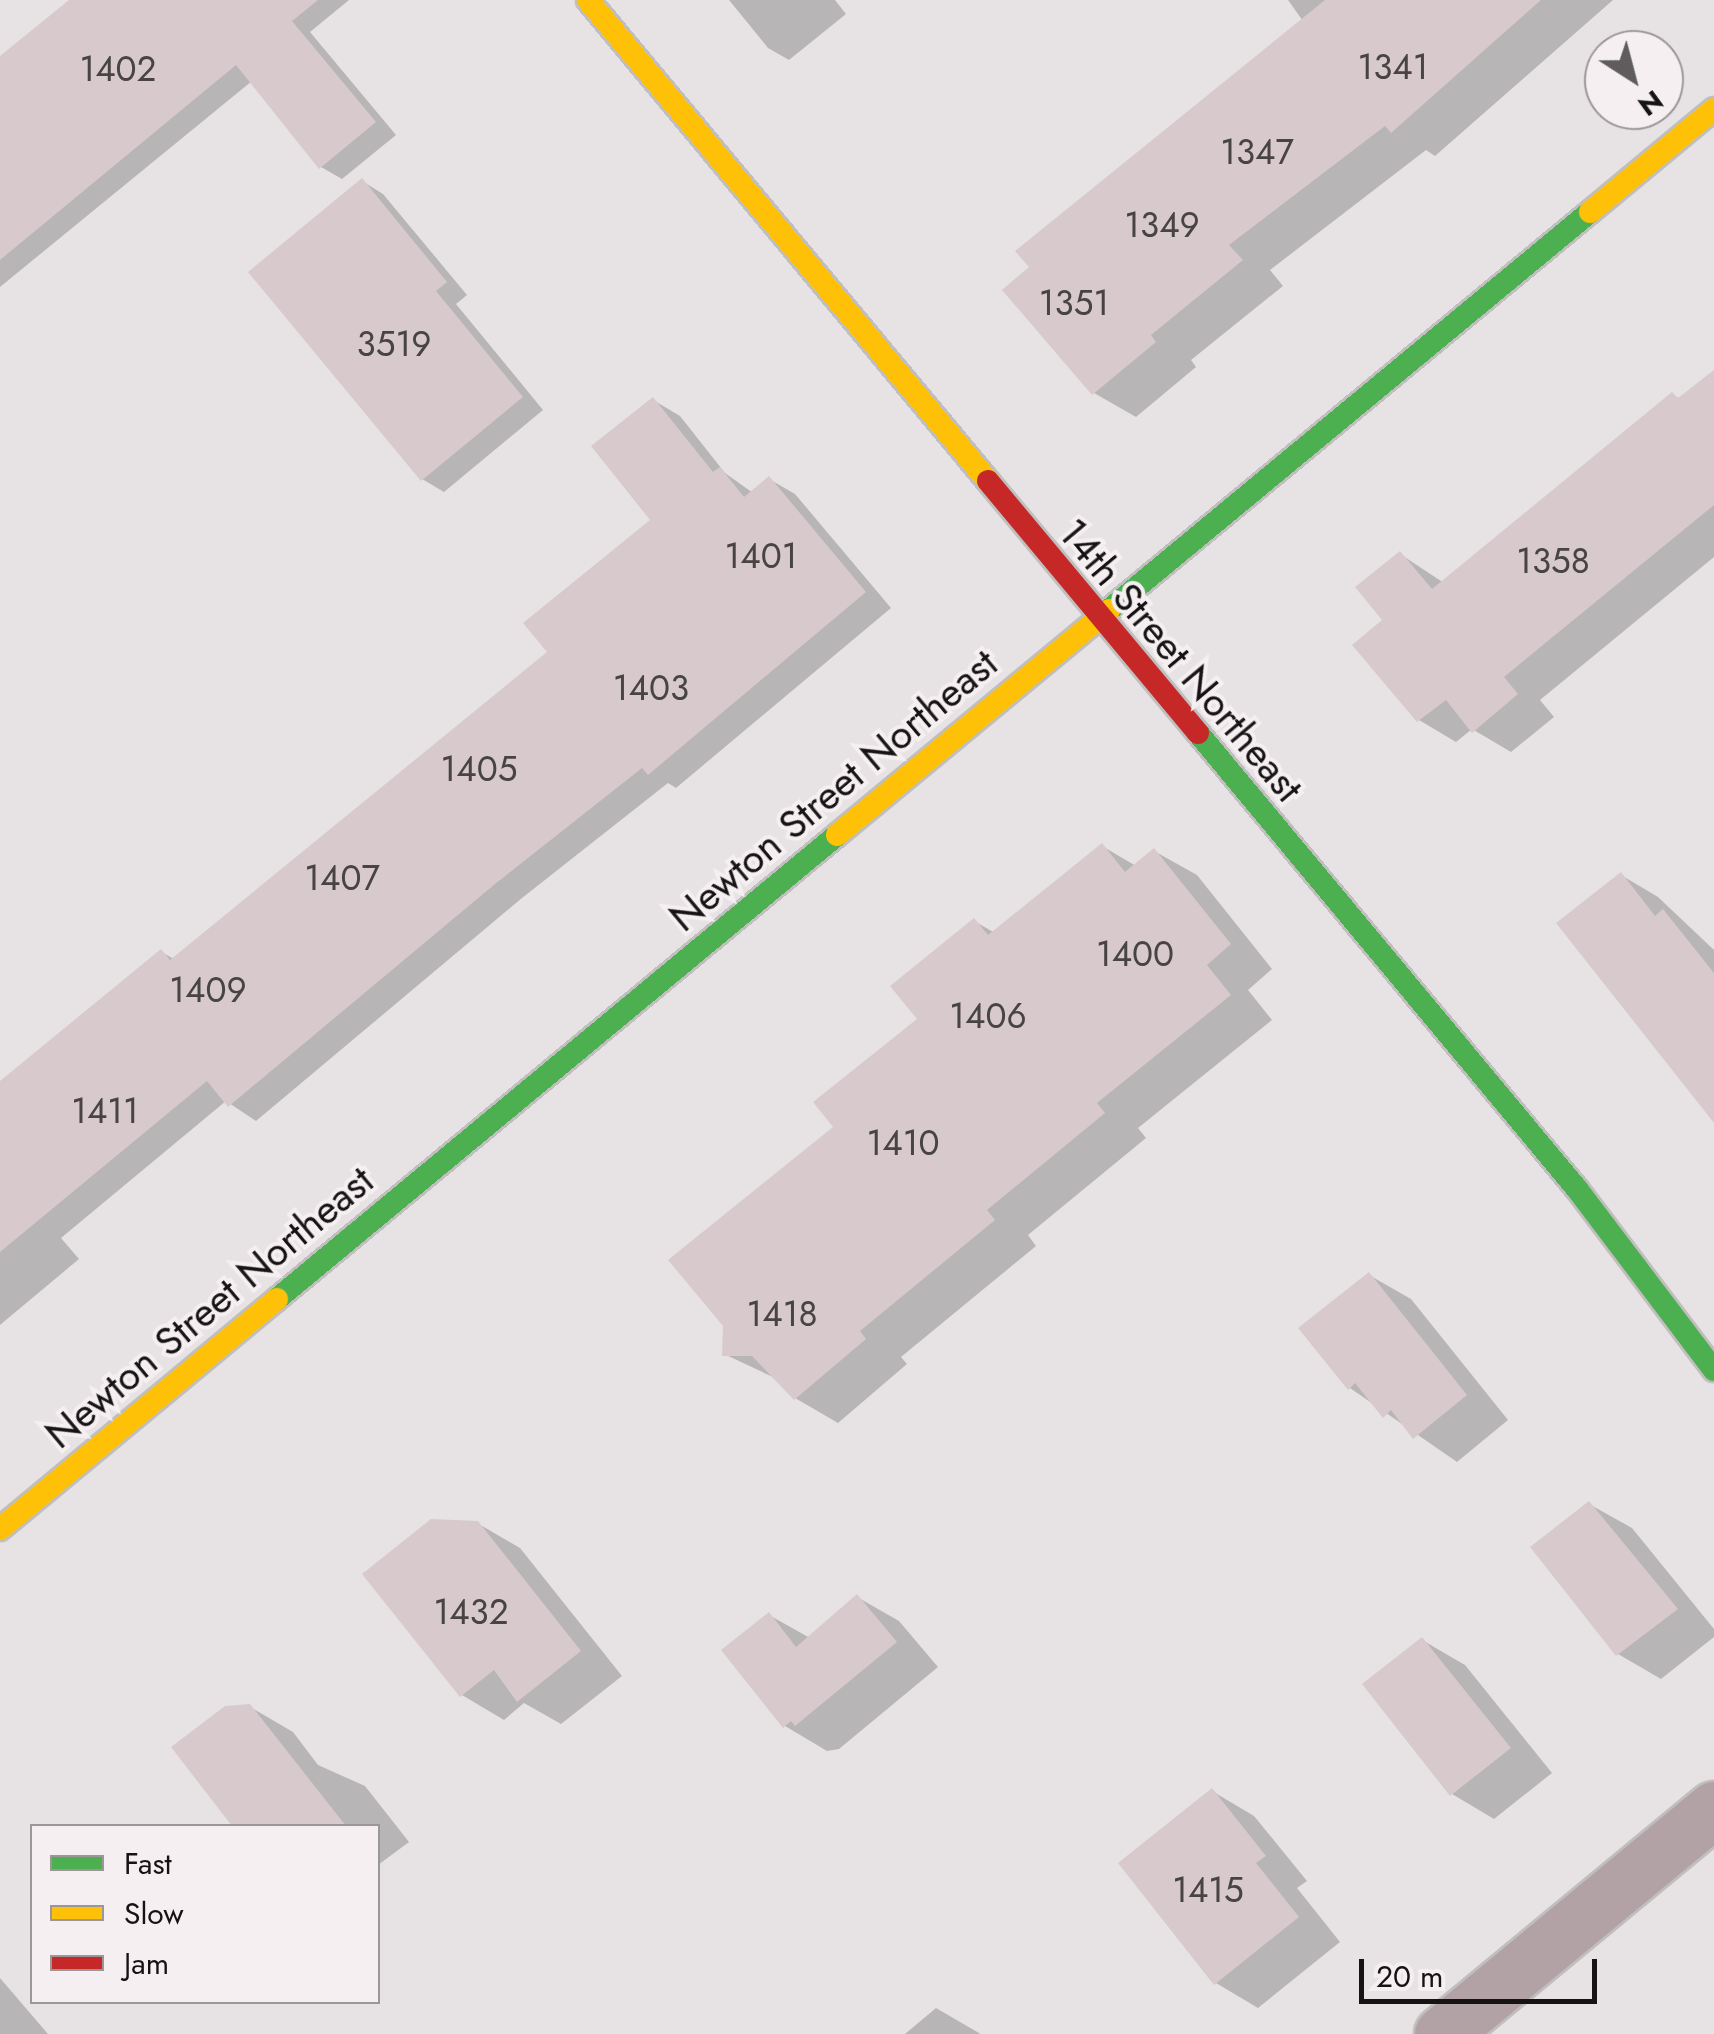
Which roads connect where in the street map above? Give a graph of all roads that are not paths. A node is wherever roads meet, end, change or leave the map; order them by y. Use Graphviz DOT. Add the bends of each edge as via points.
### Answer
graph roads {
  1 [pos="588,0"];
  2 [pos="1714,109"];
  3 [pos="1099,619"];
  4 [pos="1714,1370"];
  5 [pos="0,1528"];
  6 [pos="1714,1808"];
  7 [pos="1442,2034"];
  1 -- 3 [label="street, 14th Street Northeast"];
  2 -- 3 [label="street, Newton Street Northeast"];
  3 -- 4 [label="street, 14th Street Northeast" via="1577,1189"];
  3 -- 5 [label="street, Newton Street Northeast"];
  6 -- 7 [label="street"];
}
